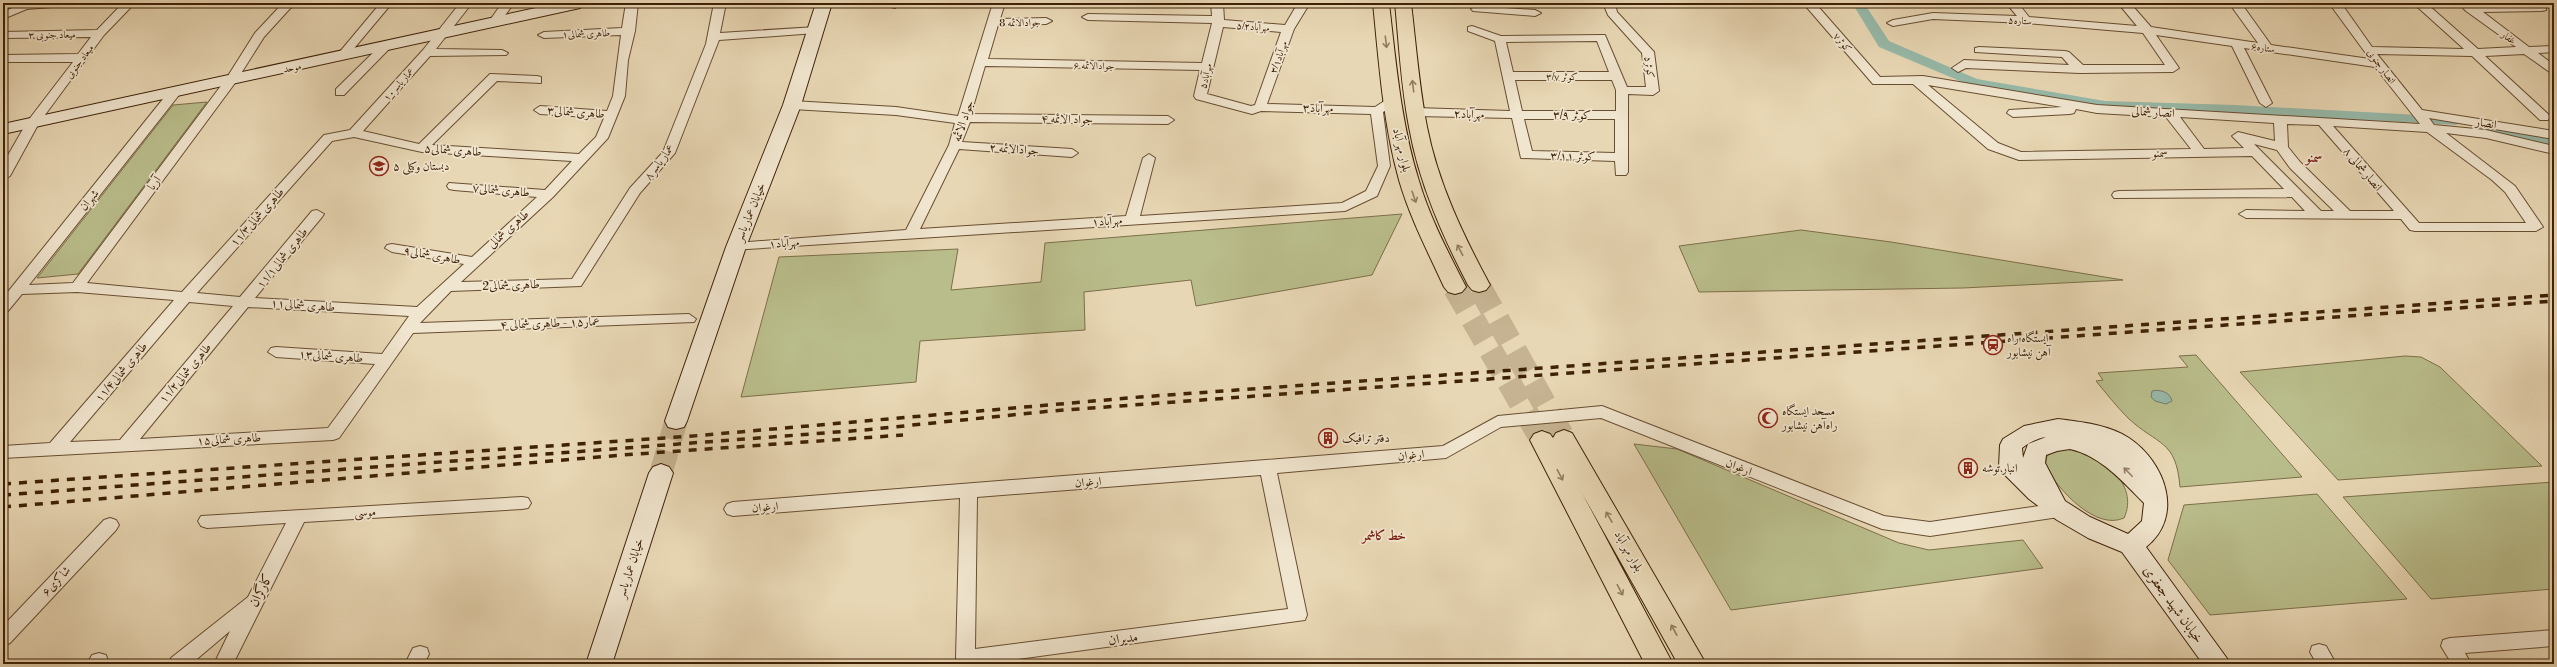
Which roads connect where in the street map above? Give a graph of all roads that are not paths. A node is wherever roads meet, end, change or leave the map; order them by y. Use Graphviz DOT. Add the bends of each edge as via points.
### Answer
graph roads {
  1 [pos="5,3"];
  2 [pos="64,3"];
  3 [pos="129,3"];
  4 [pos="289,3"];
  5 [pos="466,3"];
  6 [pos="508,3"];
  7 [pos="580,3"];
  8 [pos="632,3"];
  9 [pos="720,3"];
  10 [pos="824,3"];
  11 [pos="1000,3"];
  12 [pos="1217,3"];
  13 [pos="1304,3"];
  14 [pos="1381,3"];
  15 [pos="1403,3"];
  16 [pos="1609,3"];
  17 [pos="1809,3"];
  18 [pos="2012,3"];
  19 [pos="2124,3"];
  20 [pos="2235,3"];
  21 [pos="2335,3"];
  22 [pos="2419,3"];
  23 [pos="24,6"];
  24 [pos="2467,6"];
  25 [pos="383,7"];
  26 [pos="1534,8"];
  27 [pos="2542,8"];
  28 [pos="1477,9"];
  29 [pos="3,16"];
  30 [pos="1088,17"];
  31 [pos="2026,20"];
  32 [pos="1046,21"];
  33 [pos="994,22"];
  34 [pos="1218,22"];
  35 [pos="494,23"];
  36 [pos="1893,23"];
  37 [pos="1288,29"];
  38 [pos="1472,29"];
  39 [pos="816,30"];
  40 [pos="2147,30"];
  41 [pos="629,31"];
  42 [pos="100,33"];
  43 [pos="3,34"];
  44 [pos="441,34"];
  45 [pos="544,35"];
  46 [pos="713,37"];
  47 [pos="1541,38"];
  48 [pos="1500,39"];
  49 [pos="2236,43"];
  50 [pos="386,46"];
  51 [pos="2267,47"];
  52 [pos="2554,49"];
  53 [pos="1979,50"];
  54 [pos="2369,50"];
  55 [pos="427,52"];
  56 [pos="2529,52"];
  57 [pos="502,53"];
  58 [pos="2475,53"];
  59 [pos="342,56"];
  60 [pos="4,58"];
  61 [pos="81,58"];
  62 [pos="981,62"];
  63 [pos="2379,64"];
  64 [pos="1207,67"];
  65 [pos="1958,68"];
  66 [pos="2080,69"];
  67 [pos="2554,72"];
  68 [pos="1507,76"];
  69 [pos="1616,76"];
  70 [pos="231,80"];
  71 [pos="537,80"];
  72 [pos="1916,80"];
  73 [pos="1878,81"];
  74 [pos="1622,90"];
  75 [pos="175,92"];
  76 [pos="340,92"];
  77 [pos="1393,101"];
  78 [pos="2266,103"];
  79 [pos="792,105"];
  80 [pos="1256,108"];
  81 [pos="2096,109"];
  82 [pos="540,110"];
  83 [pos="1377,111"];
  84 [pos="1416,112"];
  85 [pos="2013,113"];
  86 [pos="2170,113"];
  87 [pos="2418,113"];
  88 [pos="612,115"];
  89 [pos="1519,115"];
  90 [pos="1622,115"];
  91 [pos="2219,116"];
  92 [pos="2549,116"];
  93 [pos="965,119"];
  94 [pos="2280,119"];
  95 [pos="1168,120"];
  96 [pos="33,122"];
  97 [pos="2323,122"];
  98 [pos="2430,128"];
  99 [pos="3,129"];
  100 [pos="354,133"];
  101 [pos="2549,133"];
  102 [pos="2238,136"];
  103 [pos="328,138"];
  104 [pos="956,145"];
  105 [pos="422,148"];
  106 [pos="2282,148"];
  107 [pos="2554,150"];
  108 [pos="2255,152"];
  109 [pos="1072,153"];
  110 [pos="2200,153"];
  111 [pos="1621,157"];
  112 [pos="580,158"];
  113 [pos="1149,158"];
  114 [pos="1621,172"];
  115 [pos="3,176"];
  116 [pos="454,186"];
  117 [pos="2297,193"];
  118 [pos="548,194"];
  119 [pos="2119,195"];
  120 [pos="317,214"];
  121 [pos="2246,214"];
  122 [pos="2317,215"];
  123 [pos="2346,215"];
  124 [pos="2403,216"];
  125 [pos="1132,220"];
  126 [pos="910,234"];
  127 [pos="736,247"];
  128 [pos="392,248"];
  129 [pos="472,261"];
  130 [pos="576,283"];
  131 [pos="1478,285"];
  132 [pos="77,287"];
  133 [pos="446,287"];
  134 [pos="1455,287"];
  135 [pos="17,290"];
  136 [pos="186,296"];
  137 [pos="246,302"];
  138 [pos="3,308"];
  139 [pos="420,312"];
  140 [pos="689,319"];
  141 [pos="410,328"];
  142 [pos="276,352"];
  143 [pos="386,360"];
  144 [pos="676,421"];
  145 [pos="333,434"];
  146 [pos="124,445"];
  147 [pos="55,449"];
  148 [pos="3,452"];
  149 [pos="1268,468"];
  150 [pos="661,473"];
  151 [pos="969,491"];
  152 [pos="522,503"];
  153 [pos="733,509"];
  154 [pos="2059,510"];
  155 [pos="298,516"];
  156 [pos="207,521"];
  157 [pos="110,525"];
  158 [pos="2131,545"];
  159 [pos="256,599"];
  160 [pos="3,638"];
  161 [pos="2554,638"];
  162 [pos="178,664"];
  163 [pos="223,664"];
  164 [pos="599,664"];
  165 [pos="1659,664"];
  166 [pos="1692,664"];
  167 [pos="2218,664"];
  168 [pos="2463,664"];
  1 -- 23 [label="street"];
  2 -- 23 [label="street"];
  3 -- 42 [label="street, میعاد جنوبی"];
  4 -- 70 [label="street, آریا" via="259,35"];
  5 -- 44 [label="street, عمار یاسر۱۰"];
  6 -- 35 [label="street"];
  7 -- 35 [label="street, موحد"];
  8 -- 41 [label="street, طاهری شمالی"];
  9 -- 46 [label="street, عمار یاسر۸"];
  10 -- 39 [label="street, خیابان عمار یاسر"];
  11 -- 33 [label="street, جواد الائمه"];
  12 -- 34 [label="street, مهرآباد۵"];
  13 -- 37 [label="street, مهرآباد۳/۱"];
  14 -- 77 [label="main road, بلوار مهر آباد, one-way"];
  84 -- 15 [label="main road, بلوار مهر آباد, one-way"];
  16 -- 74 [label="street, کوثر۵" via="1612,13 1648,52 1653,91"];
  17 -- 73 [label="street, کوثر۷"];
  18 -- 31 [label="street"];
  19 -- 40 [label="street"];
  20 -- 51 [label="street"];
  21 -- 54 [label="street, انصار جنوبی"];
  22 -- 58 [label="street"];
  23 -- 29 [label="street"];
  24 -- 27 [label="street"];
  24 -- 56 [label="street, غفار"];
  25 -- 59 [label="street"];
  26 -- 28 [label="street"];
  26 -- 47 [label="street"];
  30 -- 34 [label="street, مهرآباد۵/۲"];
  31 -- 36 [label="street, ستاره۵" via="1933,16"];
  31 -- 40 [label="street, ستاره۵"];
  32 -- 33 [label="street, جوادالائمه 8"];
  33 -- 62 [label="street, جواد الائمه"];
  34 -- 37 [label="street, مهرآباد۵/۲"];
  34 -- 64 [label="street, مهرآباد۵"];
  35 -- 44 [label="street, موحد"];
  37 -- 80 [label="street, مهرآباد۳/۱"];
  38 -- 48 [label="street"];
  39 -- 46 [label="street"];
  39 -- 79 [label="street, خیابان عمار یاسر"];
  40 -- 49 [label="street, ستاره۶"];
  40 -- 66 [label="street" via="2173,68"];
  41 -- 45 [label="street, طاهری شمالی۱"];
  41 -- 88 [label="street, طاهری شمالی" via="622,60 619,96"];
  42 -- 43 [label="street, میعاد جنوبی ۳"];
  42 -- 61 [label="street, میعاد جنوبی"];
  44 -- 50 [label="street, موحد"];
  44 -- 55 [label="street, عمار یاسر۱۰"];
  46 -- 130 [label="street, عمار یاسر۸" via="669,153 636,191"];
  47 -- 48 [label="street"];
  47 -- 69 [label="street" via="1601,37"];
  48 -- 68 [label="street"];
  49 -- 51 [label="street, ستاره۶"];
  49 -- 78 [label="street"];
  50 -- 59 [label="street, موحد"];
  50 -- 76 [label="street"];
  51 -- 63 [label="street, ستاره۶"];
  52 -- 56 [label="street"];
  53 -- 66 [label="street" via="2065,54"];
  54 -- 58 [label="street"];
  54 -- 63 [label="street, انصار جنوبی"];
  55 -- 57 [label="street"];
  55 -- 100 [label="street, عمار یاسر۱۰"];
  56 -- 58 [label="street"];
  56 -- 67 [label="street, غفار"];
  58 -- 92 [label="street"];
  59 -- 70 [label="street, موحد"];
  60 -- 61 [label="street"];
  61 -- 96 [label="street, میعاد جنوبی"];
  62 -- 64 [label="street, جوادالائمه ۶"];
  62 -- 93 [label="street, جواد الائمه"];
  63 -- 87 [label="street, انصار جنوبی"];
  64 -- 80 [label="street, مهرآباد۵" via="1200,96"];
  65 -- 66 [label="street" via="1964,64"];
  68 -- 69 [label="street, کوثر ۳/۷"];
  68 -- 89 [label="street"];
  69 -- 74 [label="street"];
  70 -- 75 [label="street, موحد"];
  70 -- 132 [label="street, آریا"];
  71 -- 105 [label="street" via="494,77"];
  72 -- 73 [label="street, انصار شمالی"];
  72 -- 81 [label="street, انصار شمالی"];
  72 -- 110 [label="street, سمنو" via="1993,146 2019,156"];
  74 -- 90 [label="street"];
  75 -- 96 [label="street, موحد"];
  75 -- 135 [label="street, شهران"];
  77 -- 83 [label="street"];
  77 -- 134 [label="main road, بلوار مهر آباد, one-way" via="1404,166 1414,198"];
  79 -- 93 [label="street, جواد الائمه ۴" via="896,111"];
  79 -- 127 [label="street, خیابان عمار یاسر"];
  80 -- 83 [label="street, مهرآباد۳"];
  81 -- 85 [label="street"];
  81 -- 86 [label="street, انصار شمالی"];
  82 -- 88 [label="street, طاهری شمالی۳"];
  83 -- 125 [label="street, مهرآباد۱" via="1384,166 1372,193 1345,207"];
  84 -- 89 [label="street, مهرآباد۲"];
  131 -- 84 [label="main road, بلوار مهر آباد, one-way" via="1437,196"];
  86 -- 91 [label="street, انصار شمالی"];
  86 -- 110 [label="street"];
  87 -- 98 [label="street, انصار جنوبی"];
  87 -- 101 [label="street, انصار"];
  88 -- 112 [label="street, طاهری شمالی" via="602,138"];
  89 -- 90 [label="street, کوثر ۳/۹"];
  89 -- 111 [label="street, کوثر ۳/۱۱" via="1526,155"];
  90 -- 111 [label="street"];
  91 -- 94 [label="street, انصار شمالی"];
  91 -- 102 [label="street"];
  92 -- 101 [label="street"];
  93 -- 95 [label="street, جواد الائمه ۴"];
  93 -- 104 [label="street, جواد الائمه"];
  94 -- 97 [label="street, انصار شمالی"];
  94 -- 106 [label="street"];
  96 -- 99 [label="street, موحد"];
  96 -- 115 [label="street, میعاد جنوبی"];
  97 -- 98 [label="street, انصار شمالی"];
  97 -- 124 [label="street, انصار شمالی ۸"];
  98 -- 107 [label="street, انصار شمالی" via="2486,134"];
  98 -- 124 [label="street, انصار شمالی ۸" via="2510,189 2536,227 2415,227"];
  100 -- 103 [label="street, طاهری شمالی۵"];
  100 -- 105 [label="street, طاهری شمالی۵"];
  102 -- 106 [label="street"];
  102 -- 108 [label="street"];
  103 -- 136 [label="street, طاهری شمالی۱۱/۳"];
  104 -- 109 [label="street, جوادالائمه ۲"];
  104 -- 126 [label="street, جواد الائمه"];
  105 -- 112 [label="street, طاهری شمالی۵"];
  106 -- 123 [label="street" via="2295,165"];
  108 -- 110 [label="street, سمنو"];
  108 -- 117 [label="street"];
  111 -- 114 [label="street"];
  112 -- 118 [label="street, طاهری شمالی"];
  113 -- 125 [label="street"];
  116 -- 118 [label="street, طاهری شمالی۷"];
  117 -- 119 [label="street"];
  117 -- 122 [label="street"];
  118 -- 129 [label="street, طاهری شمالی"];
  120 -- 137 [label="street, طاهری شمالی۱۱/۱"];
  121 -- 122 [label="street"];
  122 -- 123 [label="street"];
  123 -- 124 [label="street"];
  125 -- 126 [label="street, مهرآباد۱"];
  126 -- 127 [label="street, مهرآباد۱"];
  127 -- 144 [label="street, خیابان عمار یاسر"];
  128 -- 129 [label="street, طاهری شمالی۹"];
  129 -- 133 [label="street, طاهری شمالی"];
  130 -- 133 [label="street, طاهری شمالی2"];
  132 -- 135 [label="street, طاهری شمالی۱۱"];
  132 -- 136 [label="street, طاهری شمالی۱۱"];
  133 -- 139 [label="street, طاهری شمالی"];
  135 -- 138 [label="street, شهران"];
  136 -- 137 [label="street, طاهری شمالی۱۱"];
  136 -- 147 [label="street, طاهری شمالی۱۱/۴"];
  137 -- 139 [label="street, طاهری شمالی۱۱"];
  137 -- 146 [label="street, طاهری شمالی۱۱/۲"];
  139 -- 141 [label="street, طاهری شمالی"];
  140 -- 141 [label="street, عمار۱۵ - طاهری شمالی ۴"];
  141 -- 143 [label="street, طاهری شمالی"];
  142 -- 143 [label="street, طاهری شمالی۱۳"];
  143 -- 145 [label="street, طاهری شمالی"];
  145 -- 146 [label="street, طاهری شمالی۱۵"];
  146 -- 147 [label="street, طاهری شمالی۱۵"];
  147 -- 148 [label="street, طاهری شمالی۱۵"];
  149 -- 151 [label="street, ارغوان"];
  149 -- 151 [label="street, مدیران" via="1298,615 965,658"];
  149 -- 154 [label="street, ارغوان" via="1446,452 1498,422 1602,412 1882,522 1930,529"];
  150 -- 164 [label="street, خیابان عمار یاسر"];
  151 -- 153 [label="street, ارغوان"];
  152 -- 155 [label="street, موسی"];
  154 -- 158 [label="street" via="2108,538"];
  158 -- 154 [label="street, one-way" via="2151,530 2156,517 2155,500 2151,479 2137,455 2112,439 2087,429 2058,427 2022,435 2011,445 2011,467 2028,485"];
  155 -- 156 [label="street, موسی"];
  155 -- 159 [label="street, کارگران"];
  157 -- 160 [label="street, شاکری۶"];
  158 -- 167 [label="street, خیابان شهید جعفری"];
  159 -- 162 [label="street"];
  159 -- 163 [label="street, کارگران"];
  161 -- 168 [label="street" via="2450,646"];
  166 -- 165 [label="main road, بلوار مهر آباد, one-way" via="1553,440"];
}
